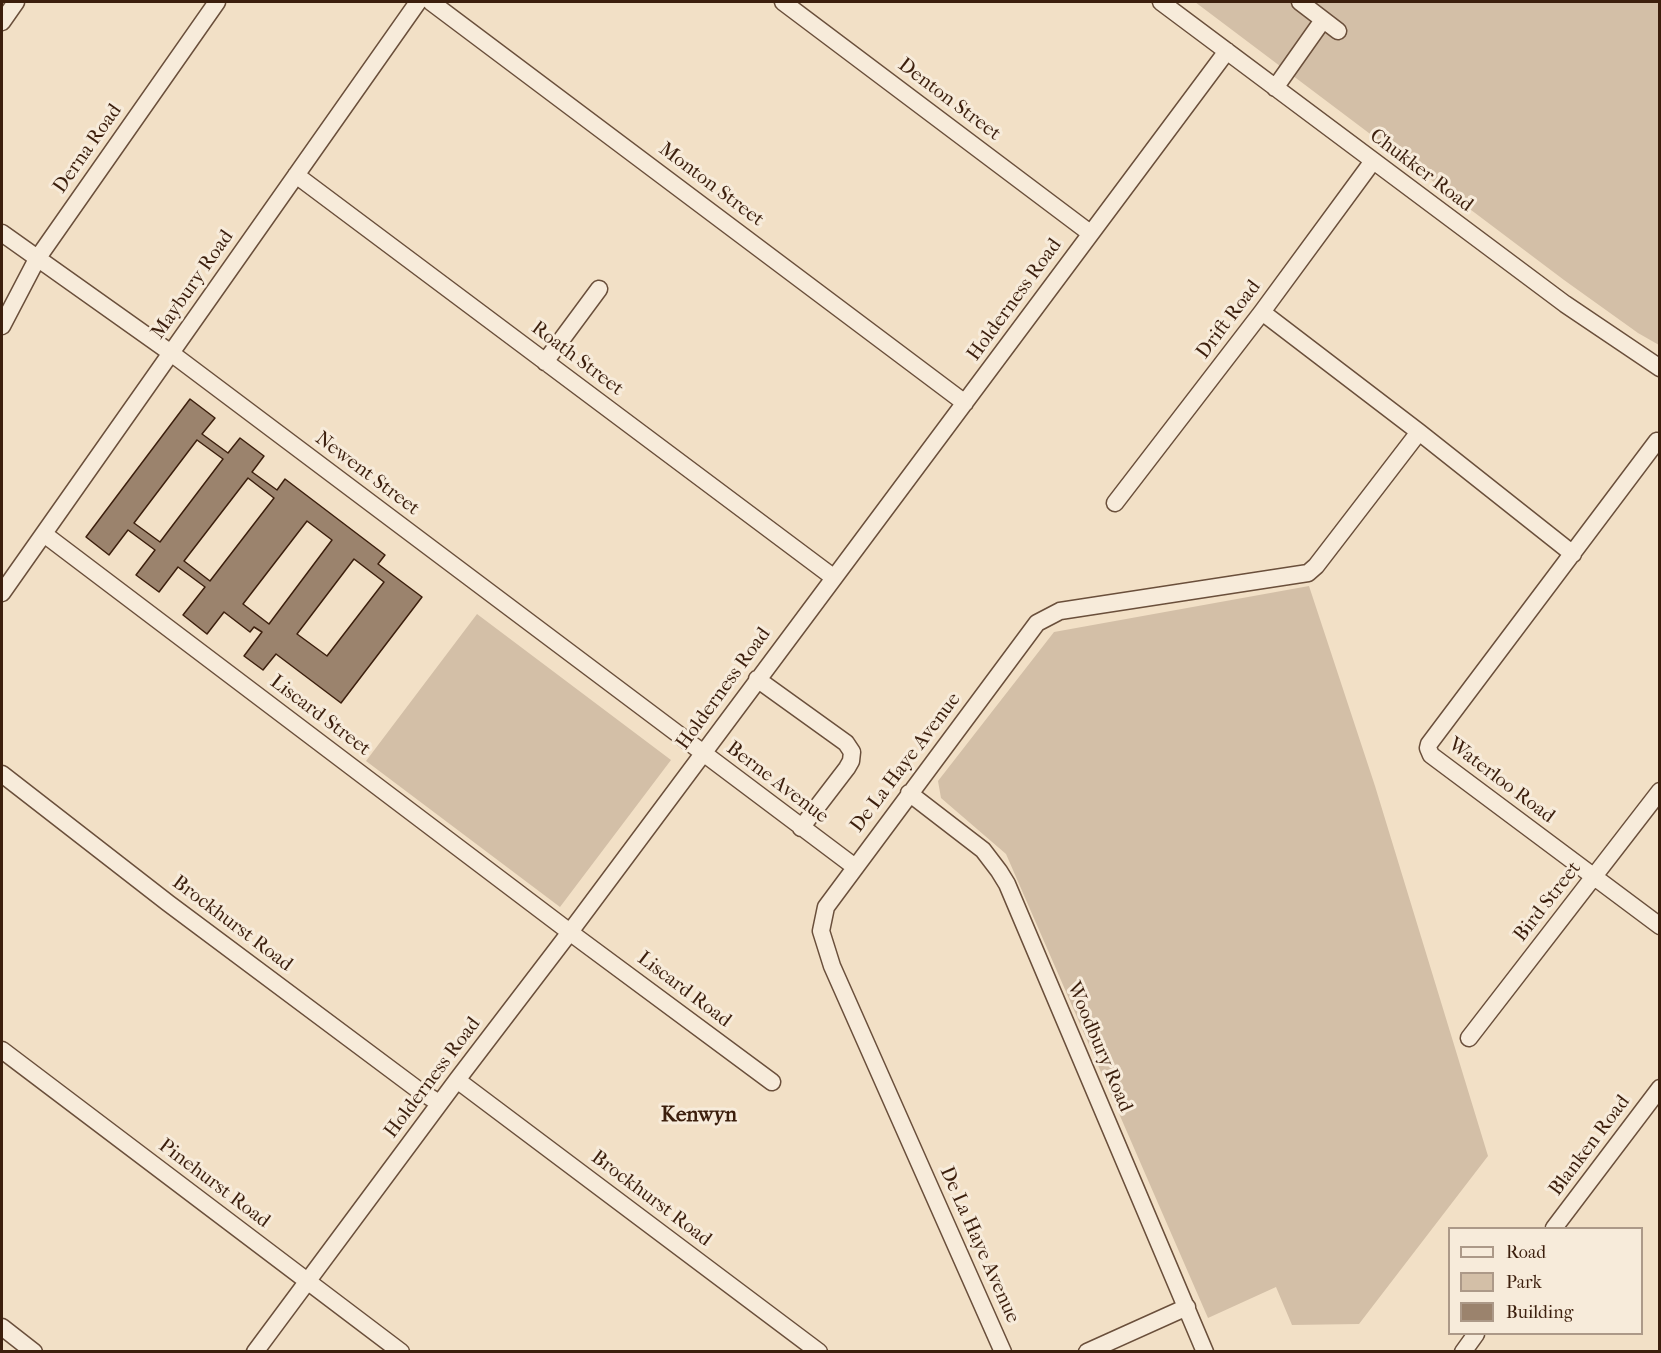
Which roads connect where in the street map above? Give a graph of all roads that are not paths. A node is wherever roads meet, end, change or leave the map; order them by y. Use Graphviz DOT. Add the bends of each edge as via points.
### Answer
graph roads {
  1 [pos="16,2"];
  2 [pos="217,2"];
  3 [pos="418,2"];
  4 [pos="431,2"];
  5 [pos="783,2"];
  6 [pos="1161,2"];
  7 [pos="1300,2"];
  8 [pos="1323,20"];
  9 [pos="2,22"];
  10 [pos="1338,31"];
  11 [pos="1227,51"];
  12 [pos="1275,87"];
  13 [pos="1372,161"];
  14 [pos="296,175"];
  15 [pos="1090,232"];
  16 [pos="2,233"];
  17 [pos="37,259"];
  18 [pos="599,289"];
  19 [pos="1262,312"];
  20 [pos="2,326"];
  21 [pos="171,353"];
  22 [pos="545,362"];
  23 [pos="1659,368"];
  24 [pos="965,403"];
  25 [pos="1419,432"];
  26 [pos="1657,441"];
  27 [pos="1115,503"];
  28 [pos="44,534"];
  29 [pos="1573,554"];
  30 [pos="833,577"];
  31 [pos="2,593"];
  32 [pos="757,679"];
  33 [pos="703,753"];
  34 [pos="2,774"];
  35 [pos="1659,791"];
  36 [pos="909,793"];
  37 [pos="801,828"];
  38 [pos="855,867"];
  39 [pos="1593,877"];
  40 [pos="1659,926"];
  41 [pos="570,932"];
  42 [pos="1469,1038"];
  43 [pos="2,1050"];
  44 [pos="457,1080"];
  45 [pos="772,1082"];
  46 [pos="1659,1088"];
  47 [pos="439,1103"];
  48 [pos="1555,1227"];
  49 [pos="308,1281"];
  50 [pos="1187,1307"];
  51 [pos="2,1327"];
  52 [pos="1475,1335"];
  53 [pos="34,1352"];
  54 [pos="255,1352"];
  55 [pos="401,1352"];
  56 [pos="819,1352"];
  57 [pos="1003,1352"];
  58 [pos="1087,1352"];
  59 [pos="1205,1352"];
  60 [pos="1462,1352"];
  1 -- 9 [label="street"];
  2 -- 17 [label="street, Derna Road"];
  3 -- 14 [label="street, Maybury Road"];
  4 -- 24 [label="street, Monton Street"];
  5 -- 15 [label="street, Denton Street"];
  6 -- 11 [label="street, Chukker Road"];
  7 -- 8 [label="street"];
  8 -- 10 [label="street"];
  8 -- 12 [label="street"];
  11 -- 12 [label="street, Chukker Road"];
  11 -- 15 [label="street, Holderness Road"];
  12 -- 13 [label="street, Chukker Road"];
  13 -- 19 [label="street, Drift Road"];
  13 -- 23 [label="street, Chukker Road" via="1565,304"];
  14 -- 21 [label="street, Maybury Road"];
  14 -- 22 [label="street, Roath Street"];
  15 -- 24 [label="street, Holderness Road"];
  16 -- 17 [label="street, Newent Street"];
  17 -- 20 [label="street, Derna Road"];
  17 -- 21 [label="street, Newent Street"];
  18 -- 22 [label="street"];
  19 -- 25 [label="street"];
  19 -- 27 [label="street, Drift Road"];
  21 -- 28 [label="street, Maybury Road"];
  21 -- 33 [label="street, Newent Street"];
  22 -- 30 [label="street, Roath Street"];
  24 -- 30 [label="street, Holderness Road"];
  25 -- 29 [label="street"];
  25 -- 36 [label="street, De La Haye Avenue" via="1308,573 1060,611 1043,618"];
  26 -- 29 [label="street, Waterloo Road"];
  28 -- 31 [label="street, Maybury Road"];
  28 -- 41 [label="street, Liscard Street"];
  29 -- 39 [label="street, Waterloo Road" via="1428,748 1431,755"];
  30 -- 32 [label="street, Holderness Road"];
  32 -- 33 [label="street, Holderness Road"];
  32 -- 37 [label="street" via="846,743 852,752 847,768"];
  33 -- 37 [label="street, Berne Avenue"];
  33 -- 41 [label="street, Holderness Road"];
  34 -- 47 [label="street, Brockhurst Road"];
  35 -- 39 [label="street, Bird Street"];
  36 -- 38 [label="street, De La Haye Avenue"];
  36 -- 50 [label="street, Woodbury Road" via="983,850 1006,884"];
  37 -- 38 [label="street, Berne Avenue"];
  38 -- 57 [label="street, De La Haye Avenue" via="826,907 821,931 824,946"];
  39 -- 40 [label="street, Waterloo Road"];
  39 -- 42 [label="street, Bird Street"];
  41 -- 44 [label="street, Holderness Road"];
  41 -- 45 [label="street, Liscard Road"];
  43 -- 49 [label="street, Pinehurst Road"];
  44 -- 47 [label="street, Holderness Road"];
  44 -- 56 [label="street, Brockhurst Road"];
  46 -- 48 [label="street, Blanken Road"];
  47 -- 49 [label="street, Holderness Road"];
  49 -- 54 [label="street, Holderness Road"];
  49 -- 55 [label="street, Pinehurst Road"];
  50 -- 58 [label="street"];
  50 -- 59 [label="street, Woodbury Road"];
  51 -- 53 [label="street"];
  52 -- 60 [label="street"];
}
